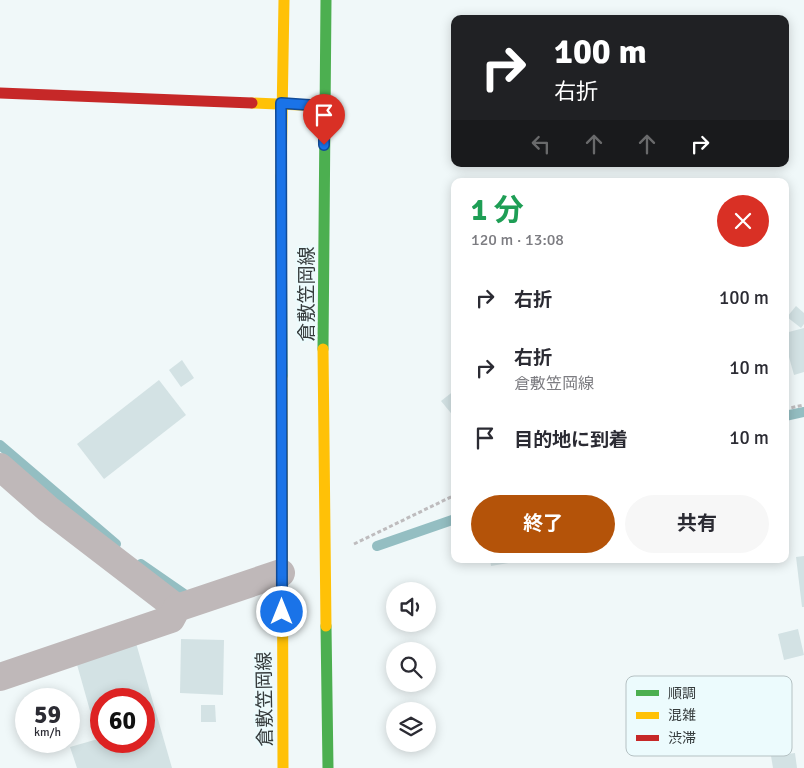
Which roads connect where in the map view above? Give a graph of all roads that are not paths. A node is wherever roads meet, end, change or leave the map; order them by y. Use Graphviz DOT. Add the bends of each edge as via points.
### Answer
graph roads {
  1 [pos="284,0"];
  2 [pos="326,0"];
  3 [pos="0,93"];
  4 [pos="281,103"];
  5 [pos="324,106"];
  6 [pos="0,468"];
  7 [pos="281,573"];
  8 [pos="189,604"];
  9 [pos="0,677"];
  10 [pos="283,768"];
  11 [pos="328,768"];
  1 -- 4 [label="main road, 倉敷笠岡線"];
  2 -- 5 [label="main road, 倉敷笠岡線"];
  3 -- 4 [label="main road"];
  4 -- 5 [label="main road"];
  4 -- 7 [label="main road, 倉敷笠岡線"];
  5 -- 11 [label="main road, 倉敷笠岡線"];
  6 -- 8 [label="street" via="48,508"];
  7 -- 8 [label="street"];
  7 -- 10 [label="main road, 倉敷笠岡線"];
  8 -- 9 [label="street" via="171,619"];
}
